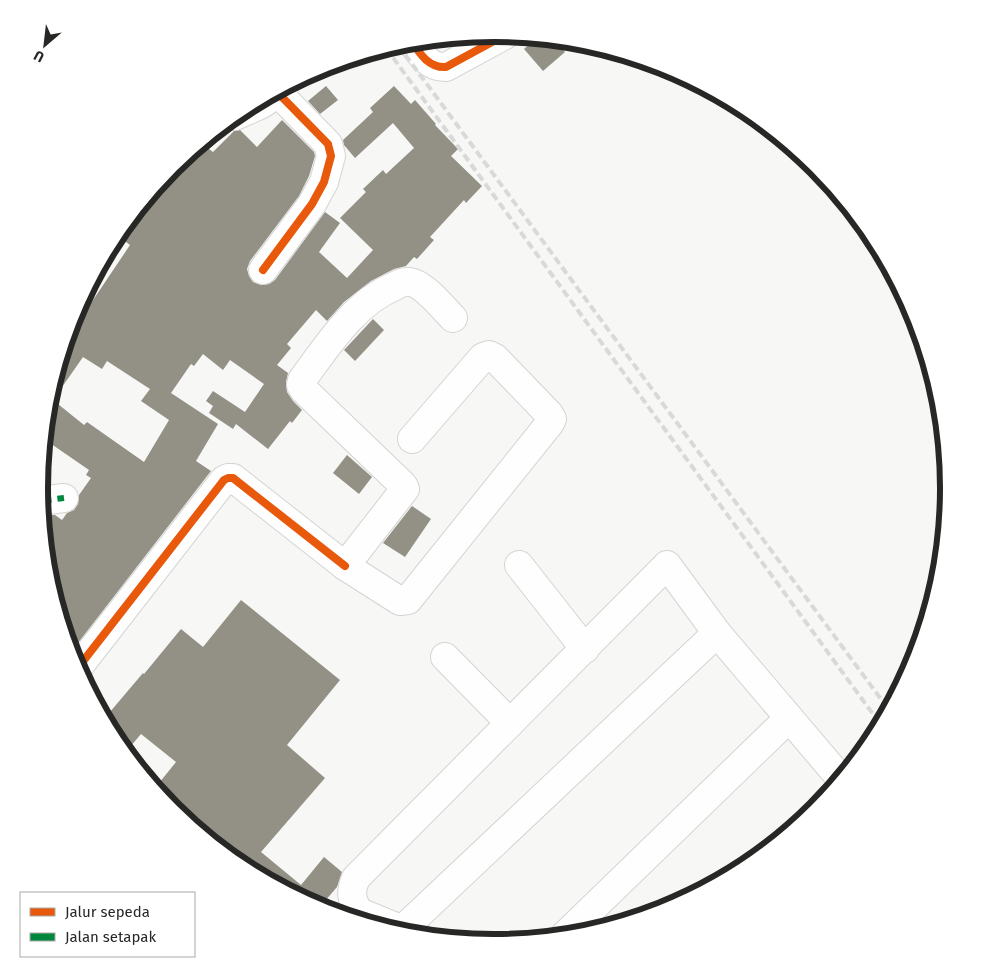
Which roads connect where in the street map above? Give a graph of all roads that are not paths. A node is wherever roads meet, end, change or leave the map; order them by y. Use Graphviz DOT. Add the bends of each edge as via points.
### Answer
graph roads {
  1 [pos="492,42"];
  2 [pos="418,49"];
  3 [pos="285,95"];
  4 [pos="264,270"];
  5 [pos="453,318"];
  6 [pos="412,439"];
  7 [pos="519,565"];
  8 [pos="345,566"];
  9 [pos="717,634"];
  10 [pos="585,649"];
  11 [pos="444,657"];
  12 [pos="83,662"];
  13 [pos="789,718"];
  14 [pos="510,723"];
  15 [pos="837,774"];
  16 [pos="356,912"];
  17 [pos="414,927"];
  18 [pos="573,927"];
  1 -- 2 [label="street" via="446,68 439,68 426,60"];
  3 -- 4 [label="street" via="328,144 330,164 312,204"];
  5 -- 8 [label="street" via="412,282 389,288 338,332 302,380 304,390 405,489"];
  6 -- 8 [label="street" via="483,357 489,355 552,419 408,600 400,601"];
  7 -- 10 [label="street"];
  8 -- 12 [label="street" via="233,478 228,478"];
  9 -- 10 [label="street" via="667,566"];
  9 -- 13 [label="street"];
  9 -- 17 [label="street"];
  10 -- 14 [label="street"];
  11 -- 14 [label="street"];
  13 -- 15 [label="street"];
  13 -- 18 [label="street"];
  14 -- 16 [label="street" via="356,878 352,895"];
}
